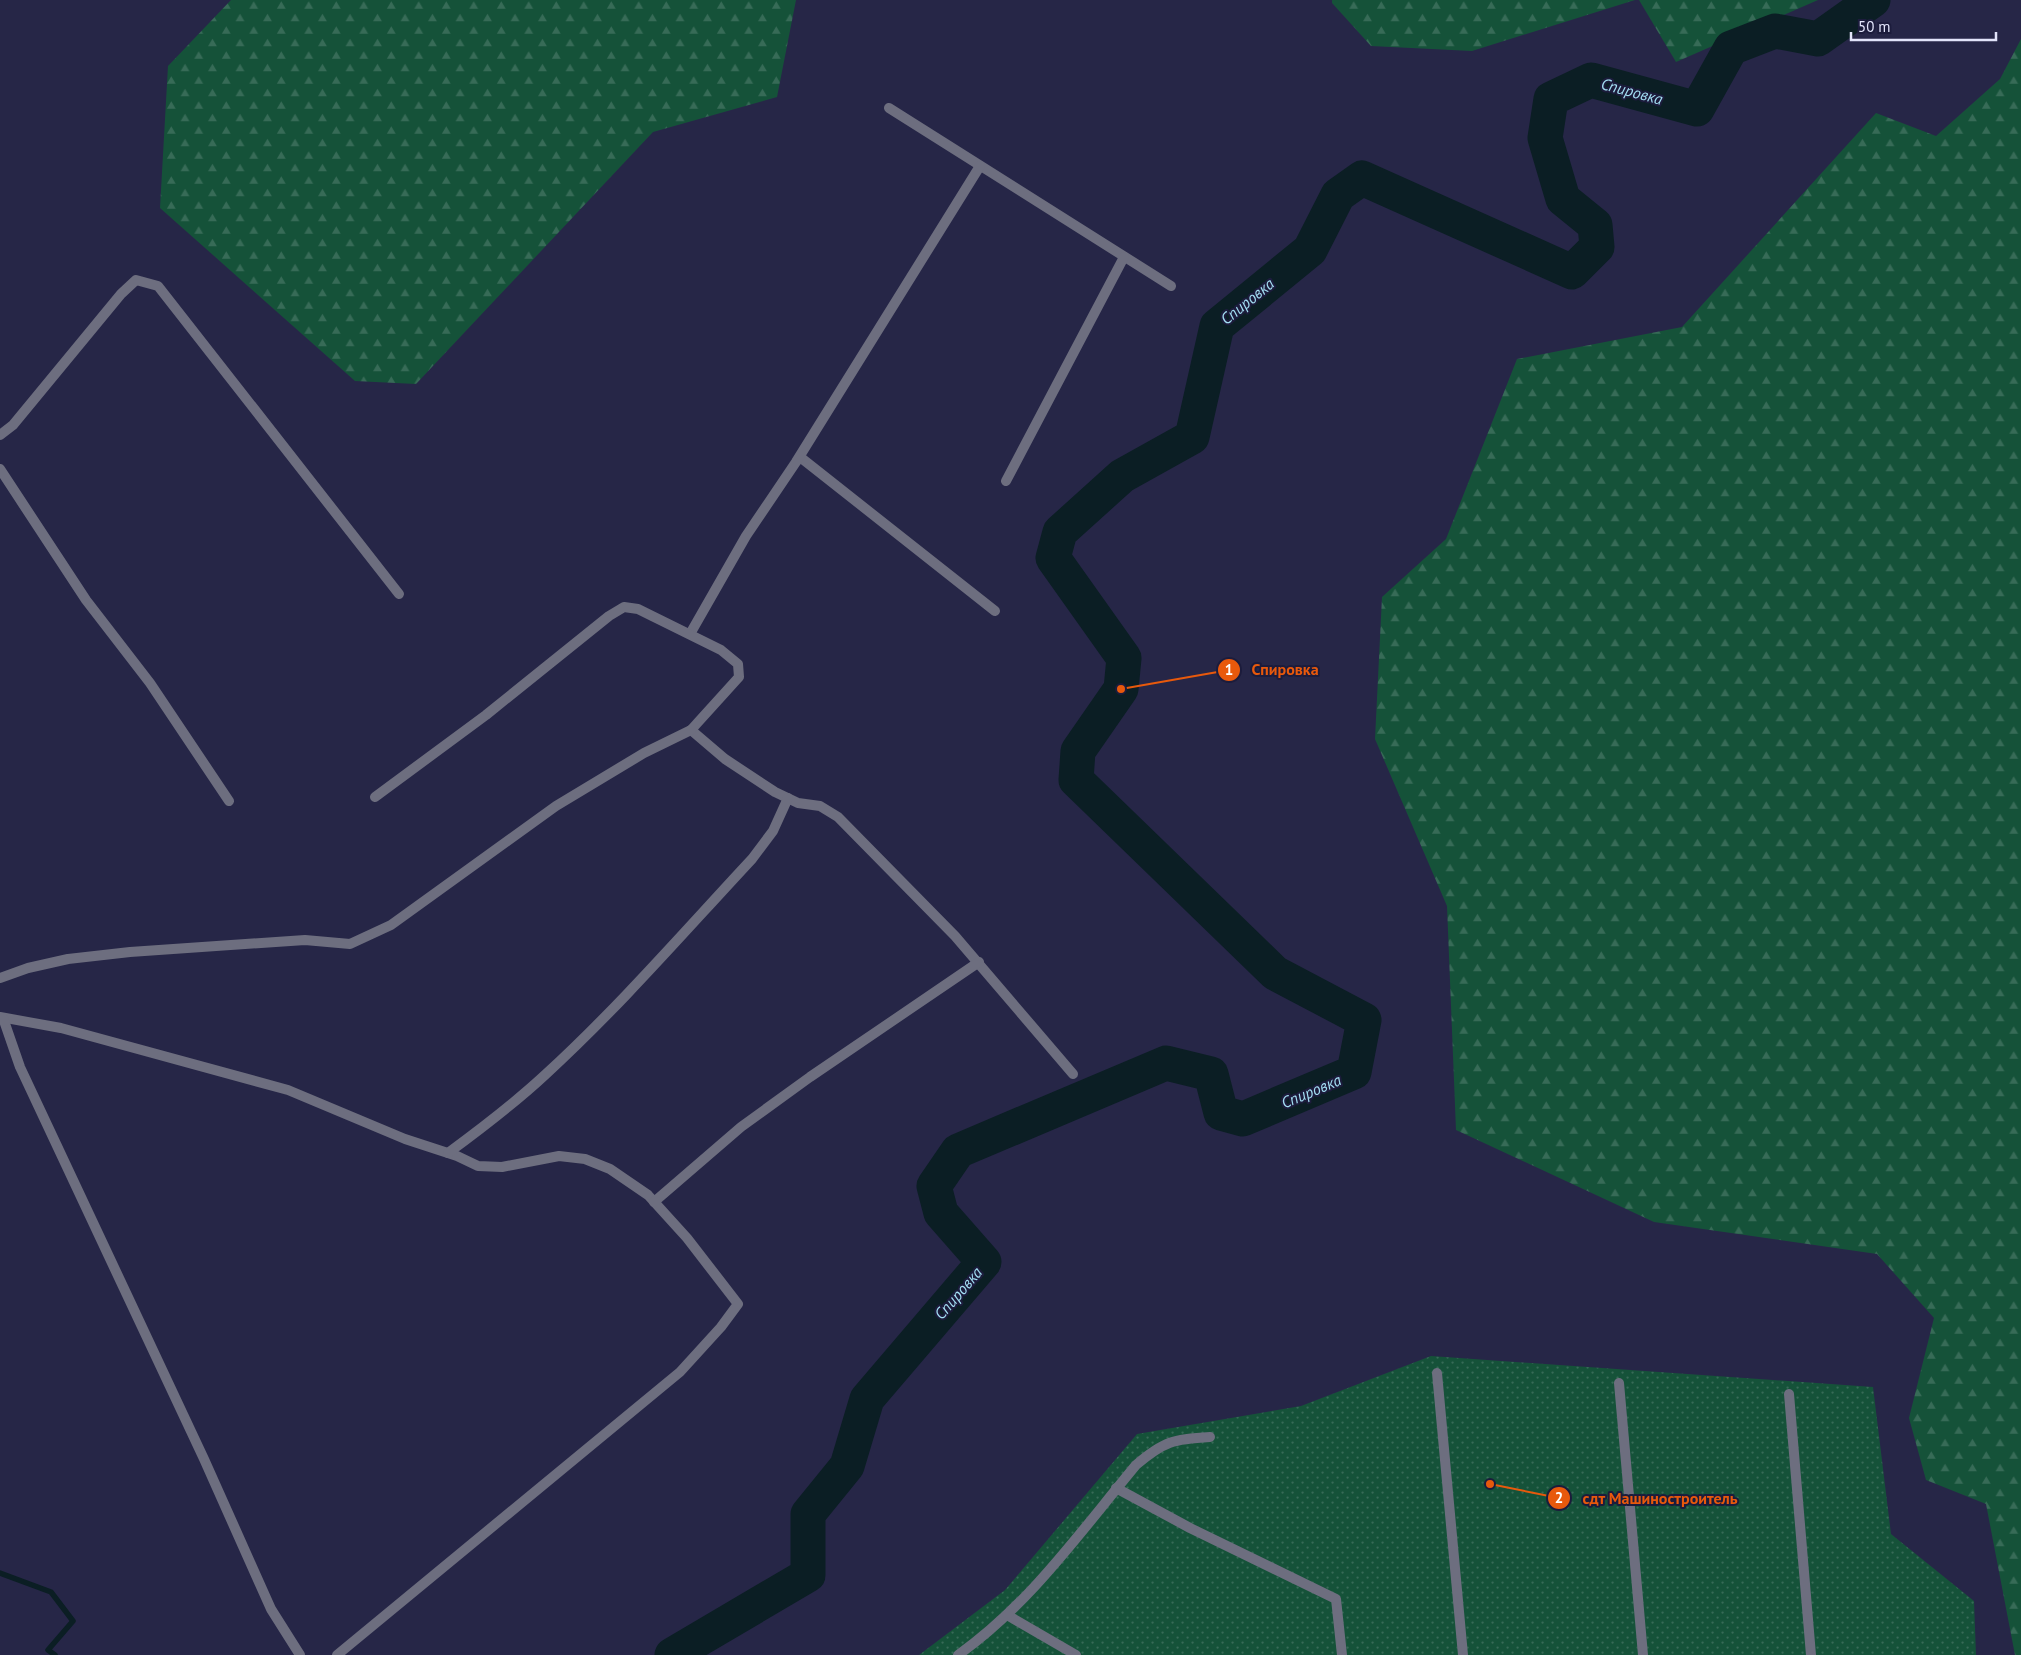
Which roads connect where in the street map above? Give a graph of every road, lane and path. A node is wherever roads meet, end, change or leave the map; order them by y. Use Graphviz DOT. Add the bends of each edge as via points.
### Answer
graph roads {
  1 [pos="889,108"];
  2 [pos="980,166"];
  3 [pos="1124,257"];
  4 [pos="1171,286"];
  5 [pos="0,435"];
  6 [pos="800,457"];
  7 [pos="0,469"];
  8 [pos="1006,481"];
  9 [pos="399,594"];
  10 [pos="995,611"];
  11 [pos="690,634"];
  12 [pos="691,730"];
  13 [pos="376,797"];
  14 [pos="788,798"];
  15 [pos="229,801"];
  16 [pos="978,962"];
  17 [pos="0,978"];
  18 [pos="1,1017"];
  19 [pos="1074,1074"];
  20 [pos="448,1153"];
  21 [pos="654,1202"];
  22 [pos="1438,1373"];
  23 [pos="1618,1383"];
  24 [pos="1789,1394"];
  25 [pos="1210,1437"];
  26 [pos="1116,1488"];
  27 [pos="1007,1615"];
  28 [pos="300,1655"];
  29 [pos="337,1655"];
  30 [pos="958,1655"];
  31 [pos="1076,1655"];
  32 [pos="1342,1655"];
  33 [pos="1463,1655"];
  34 [pos="1643,1655"];
  35 [pos="1810,1655"];
  1 -- 2 [label="street"];
  2 -- 3 [label="street"];
  2 -- 6 [label="street"];
  3 -- 4 [label="street"];
  3 -- 8 [label="street"];
  5 -- 9 [label="street" via="13,426 121,294 136,280 158,286"];
  6 -- 10 [label="street"];
  6 -- 11 [label="street" via="746,536"];
  7 -- 15 [label="street" via="86,600 150,683"];
  11 -- 12 [label="street" via="727,654 738,664 739,677"];
  11 -- 13 [label="street" via="638,609 624,607"];
  12 -- 14 [label="street" via="725,759"];
  12 -- 17 [label="street" via="644,752 556,806 391,925 350,944 305,940 130,952 68,959"];
  14 -- 16 [label="street" via="820,806 838,817"];
  14 -- 20 [label="street" via="773,830 752,859 578,1044 495,1118"];
  16 -- 19 [label="street"];
  16 -- 21 [label="street" via="740,1127"];
  18 -- 20 [label="street" via="61,1028 288,1090 405,1139"];
  18 -- 28 [label="street" via="20,1067 271,1609"];
  20 -- 21 [label="street" via="478,1166 502,1167 559,1156 585,1159 610,1169"];
  21 -- 29 [label="street" via="687,1238 738,1304 680,1372"];
  22 -- 33 [label="street"];
  23 -- 34 [label="street"];
  24 -- 35 [label="street"];
  25 -- 26 [label="street" via="1186,1438 1161,1445 1136,1465"];
  26 -- 27 [label="street"];
  26 -- 32 [label="street" via="1336,1599"];
  27 -- 30 [label="street"];
  27 -- 31 [label="street"];
}
